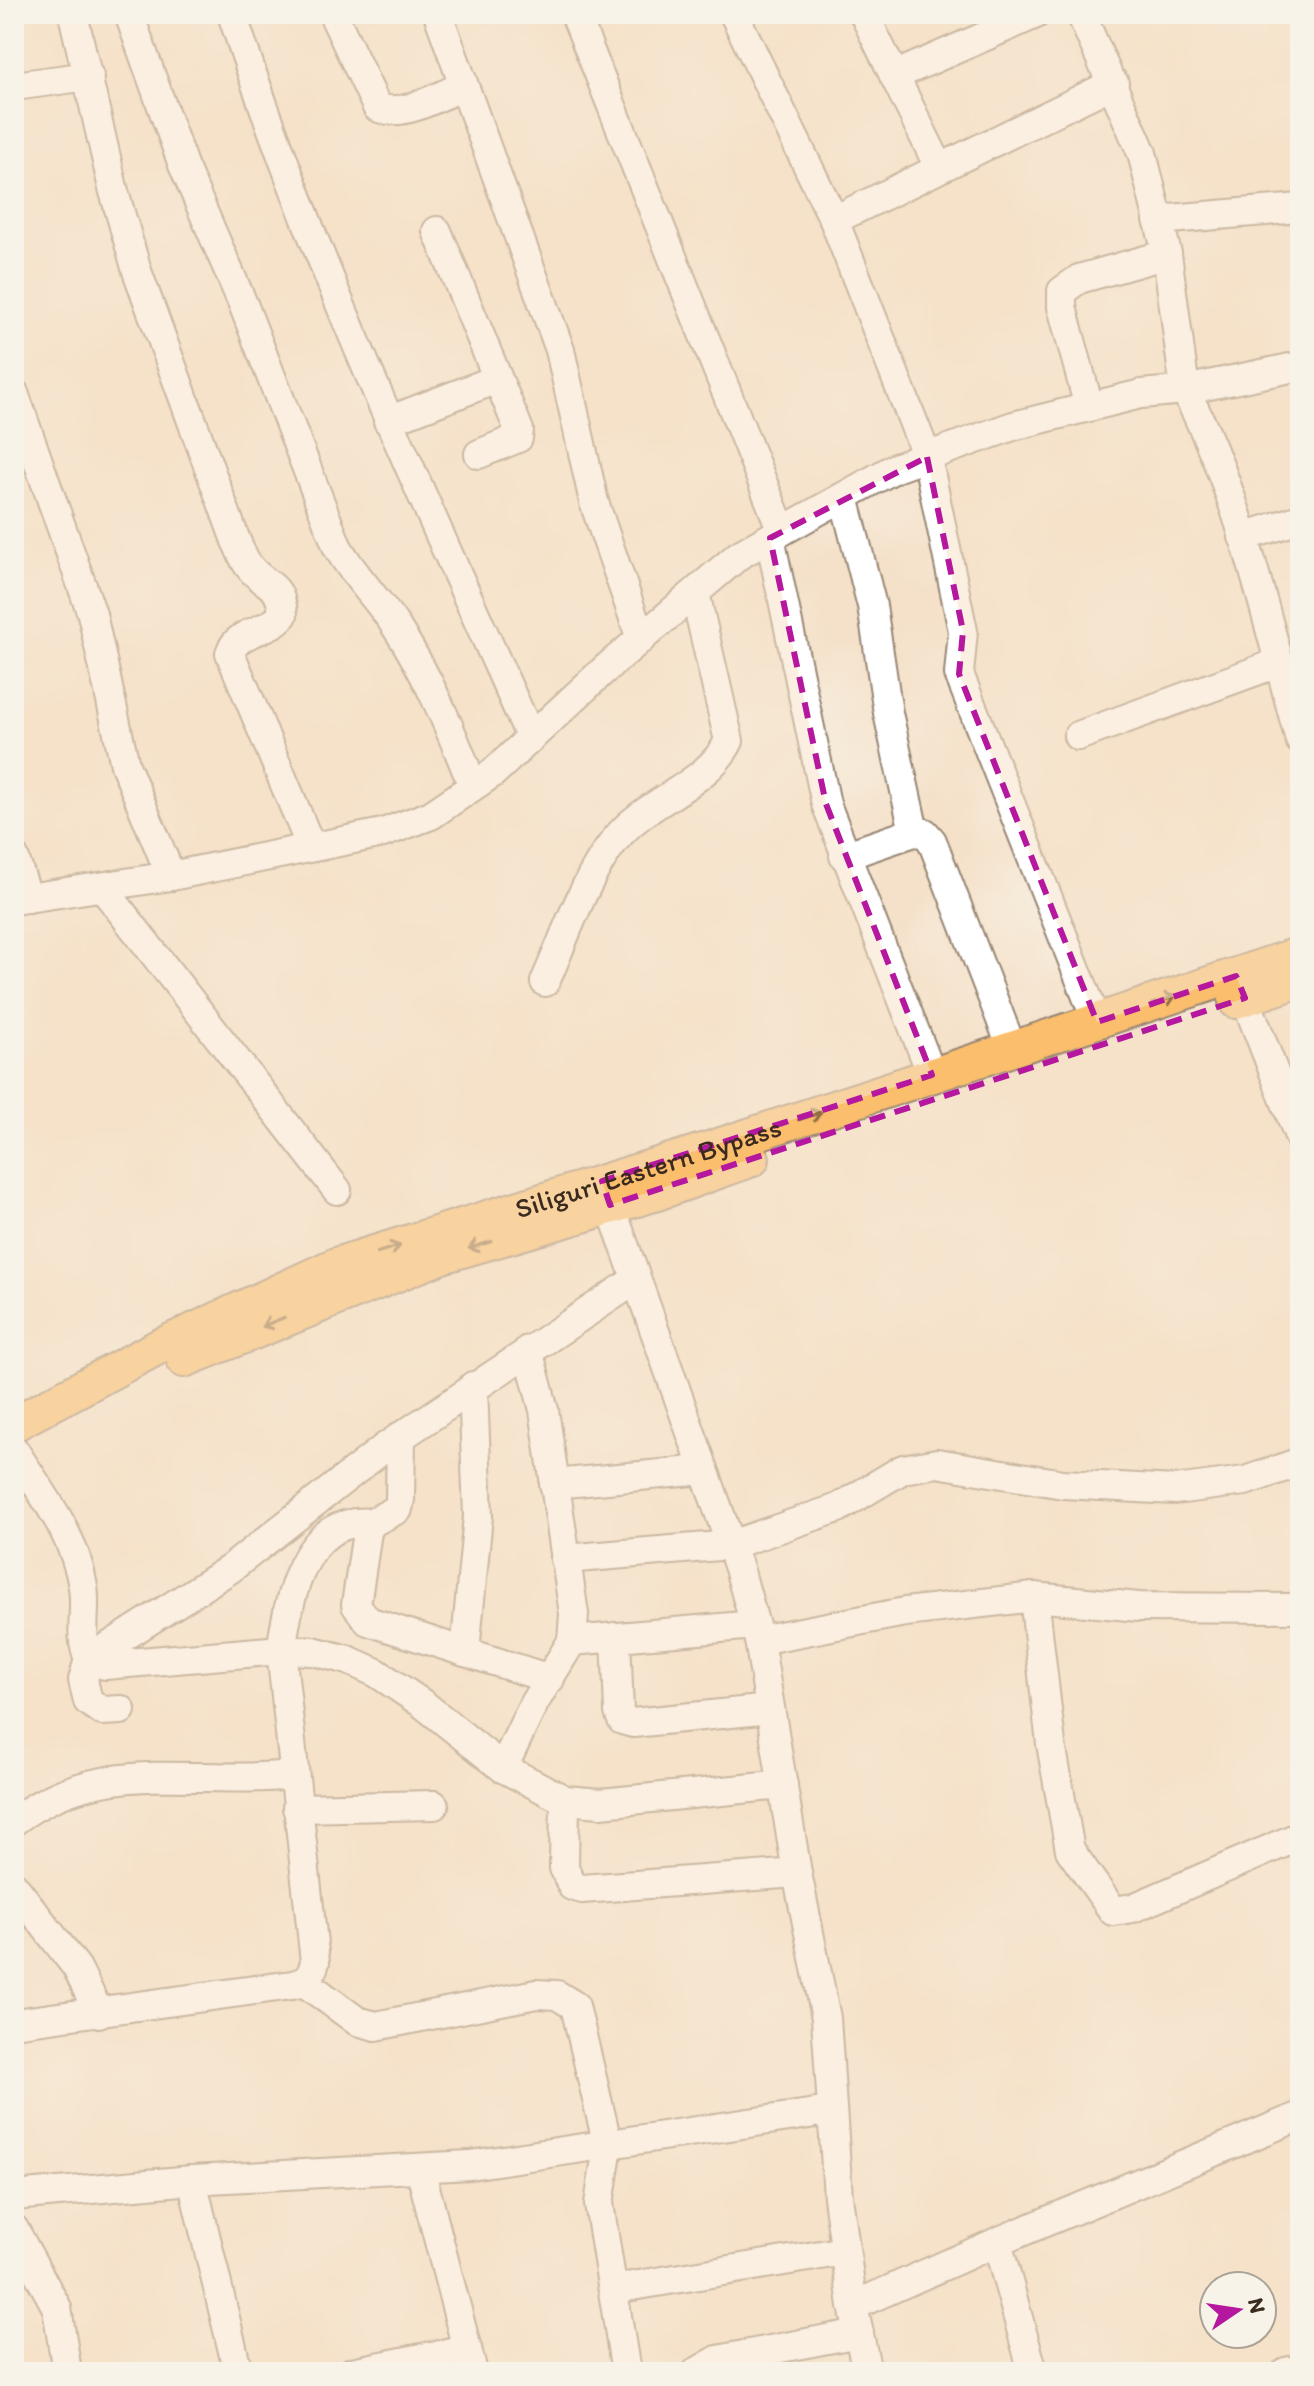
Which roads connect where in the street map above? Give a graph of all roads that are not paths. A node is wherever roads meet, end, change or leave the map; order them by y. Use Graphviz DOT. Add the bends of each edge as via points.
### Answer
graph roads {
  1 [pos="73,14"];
  2 [pos="129,14"];
  3 [pos="232,14"];
  4 [pos="333,14"];
  5 [pos="438,14"];
  6 [pos="575,14"];
  7 [pos="734,14"];
  8 [pos="864,14"];
  9 [pos="1036,14"];
  10 [pos="1081,14"];
  11 [pos="89,76"];
  12 [pos="894,76"];
  13 [pos="1114,83"];
  14 [pos="14,86"];
  15 [pos="463,86"];
  16 [pos="939,167"];
  17 [pos="1300,208"];
  18 [pos="834,220"];
  19 [pos="1158,220"];
  20 [pos="437,231"];
  21 [pos="1167,254"];
  22 [pos="1300,366"];
  23 [pos="497,379"];
  24 [pos="1185,390"];
  25 [pos="14,393"];
  26 [pos="1089,407"];
  27 [pos="388,421"];
  28 [pos="479,454"];
  29 [pos="927,457"];
  30 [pos="844,497"];
  31 [pos="1300,519"];
  32 [pos="776,534"];
  33 [pos="1243,537"];
  34 [pos="695,593"];
  35 [pos="641,639"];
  36 [pos="1278,663"];
  37 [pos="1078,736"];
  38 [pos="531,738"];
  39 [pos="1300,740"];
  40 [pos="473,786"];
  41 [pos="914,832"];
  42 [pos="311,847"];
  43 [pos="844,856"];
  44 [pos="14,857"];
  45 [pos="171,876"];
  46 [pos="103,888"];
  47 [pos="21,899"];
  48 [pos="1300,954"];
  49 [pos="1300,980"];
  50 [pos="545,982"];
  51 [pos="1240,987"];
  52 [pos="1097,1022"];
  53 [pos="1013,1051"];
  54 [pos="932,1075"];
  55 [pos="1300,1139"];
  56 [pos="337,1190"];
  57 [pos="606,1193"];
  58 [pos="634,1281"];
  59 [pos="528,1350"];
  60 [pos="473,1386"];
  61 [pos="15,1431"];
  62 [pos="401,1436"];
  63 [pos="1300,1462"];
  64 [pos="704,1470"];
  65 [pos="554,1484"];
  66 [pos="371,1523"];
  67 [pos="731,1545"];
  68 [pos="565,1559"];
  69 [pos="1034,1597"];
  70 [pos="1300,1608"];
  71 [pos="757,1632"];
  72 [pos="616,1637"];
  73 [pos="572,1641"];
  74 [pos="281,1650"];
  75 [pos="465,1652"];
  76 [pos="89,1659"];
  77 [pos="550,1679"];
  78 [pos="770,1709"];
  79 [pos="121,1710"];
  80 [pos="503,1768"];
  81 [pos="293,1775"];
  82 [pos="783,1785"];
  83 [pos="565,1800"];
  84 [pos="434,1805"];
  85 [pos="297,1808"];
  86 [pos="14,1821"];
  87 [pos="1300,1836"];
  88 [pos="797,1873"];
  89 [pos="14,1886"];
  90 [pos="304,1982"];
  91 [pos="99,2013"];
  92 [pos="14,2023"];
  93 [pos="829,2111"];
  94 [pos="1300,2116"];
  95 [pos="608,2146"];
  96 [pos="420,2168"];
  97 [pos="192,2180"];
  98 [pos="14,2196"];
  99 [pos="14,2229"];
  100 [pos="997,2242"];
  101 [pos="845,2251"];
  102 [pos="614,2289"];
  103 [pos="856,2320"];
  104 [pos="470,2361"];
  105 [pos="1300,2369"];
  106 [pos="67,2372"];
  107 [pos="238,2372"];
  108 [pos="352,2372"];
  109 [pos="626,2372"];
  110 [pos="697,2372"];
  111 [pos="867,2372"];
  112 [pos="1033,2372"];
  113 [pos="1286,2372"];
  1 -- 11 [label="street"];
  2 -- 40 [label="street" via="183,165 337,546 420,666"];
  3 -- 27 [label="street"];
  4 -- 15 [label="street" via="377,107 390,113 403,110"];
  5 -- 15 [label="street"];
  6 -- 32 [label="street"];
  7 -- 18 [label="street"];
  8 -- 12 [label="street"];
  9 -- 12 [label="street"];
  10 -- 13 [label="street"];
  11 -- 14 [label="street"];
  11 -- 42 [label="street" via="113,188 166,352 236,541 248,565 267,579 282,602 283,615 277,622 240,638 230,653"];
  12 -- 16 [label="street"];
  13 -- 16 [label="street"];
  13 -- 19 [label="street" via="1142,153"];
  15 -- 35 [label="street" via="560,350 594,502"];
  16 -- 18 [label="street"];
  17 -- 19 [label="street"];
  18 -- 29 [label="street"];
  19 -- 21 [label="street"];
  20 -- 23 [label="street"];
  21 -- 24 [label="street"];
  21 -- 26 [label="street" via="1079,279 1062,291"];
  22 -- 24 [label="street"];
  23 -- 27 [label="street"];
  23 -- 28 [label="street" via="519,435"];
  24 -- 26 [label="street"];
  24 -- 33 [label="street" via="1207,432"];
  25 -- 45 [label="street" via="92,614 125,765"];
  26 -- 29 [label="street" via="1013,426"];
  27 -- 38 [label="street"];
  29 -- 30 [label="street"];
  29 -- 52 [label="street" via="963,631 959,674"];
  30 -- 32 [label="street"];
  30 -- 41 [label="street" via="872,606"];
  31 -- 33 [label="street"];
  32 -- 34 [label="street" via="739,555"];
  32 -- 43 [label="street" via="826,804"];
  33 -- 36 [label="street"];
  34 -- 35 [label="street"];
  34 -- 50 [label="street" via="729,741 720,759 616,839 586,888"];
  35 -- 38 [label="street"];
  36 -- 37 [label="street"];
  36 -- 39 [label="street"];
  38 -- 40 [label="street"];
  40 -- 42 [label="street" via="431,815 383,833"];
  41 -- 43 [label="street"];
  41 -- 53 [label="street" via="925,833 932,841"];
  42 -- 45 [label="street"];
  43 -- 54 [label="street"];
  44 -- 47 [label="street"];
  45 -- 46 [label="street"];
  46 -- 47 [label="street"];
  46 -- 56 [label="street"];
  48 -- 51 [label="main road, Siliguri Eastern Bypass"];
  49 -- 51 [label="main road, Siliguri Eastern Bypass"];
  52 -- 51 [label="main road, Siliguri Eastern Bypass, one-way"];
  51 -- 55 [label="street"];
  51 -- 57 [label="main road, Siliguri Eastern Bypass" via="654,1194"];
  52 -- 53 [label="main road, Siliguri Eastern Bypass"];
  53 -- 54 [label="main road, Siliguri Eastern Bypass"];
  57 -- 54 [label="main road, Siliguri Eastern Bypass, one-way"];
  57 -- 58 [label="street"];
  57 -- 61 [label="main road, Siliguri Eastern Bypass" via="442,1244 158,1347"];
  58 -- 59 [label="street"];
  58 -- 64 [label="street"];
  59 -- 60 [label="street"];
  59 -- 65 [label="street" via="539,1383"];
  60 -- 62 [label="street"];
  60 -- 75 [label="street" via="478,1516"];
  61 -- 76 [label="street" via="78,1569 83,1648"];
  62 -- 66 [label="street" via="398,1509"];
  62 -- 76 [label="street" via="230,1569"];
  63 -- 67 [label="street" via="1245,1481 1175,1490 1063,1484 937,1463 903,1469 838,1508"];
  64 -- 65 [label="street"];
  64 -- 67 [label="street"];
  65 -- 68 [label="street"];
  66 -- 74 [label="street" via="347,1522 326,1536 301,1565"];
  66 -- 75 [label="street" via="356,1605 360,1614"];
  67 -- 68 [label="street"];
  67 -- 71 [label="street"];
  68 -- 73 [label="street" via="574,1614"];
  69 -- 70 [label="street" via="1139,1607"];
  69 -- 71 [label="street"];
  69 -- 87 [label="street" via="1070,1850 1113,1911 1133,1908"];
  71 -- 72 [label="street"];
  71 -- 78 [label="street"];
  72 -- 73 [label="street"];
  72 -- 78 [label="street" via="622,1720"];
  73 -- 77 [label="street"];
  74 -- 76 [label="street" via="116,1665"];
  74 -- 80 [label="street" via="313,1651 377,1673"];
  74 -- 81 [label="street"];
  75 -- 77 [label="street"];
  76 -- 79 [label="street" via="83,1680 88,1701 102,1711"];
  77 -- 80 [label="street"];
  78 -- 82 [label="street"];
  80 -- 83 [label="street"];
  81 -- 85 [label="street"];
  81 -- 86 [label="street" via="137,1775 99,1780"];
  82 -- 83 [label="street" via="601,1803"];
  82 -- 88 [label="street"];
  83 -- 88 [label="street" via="564,1868 572,1886"];
  84 -- 85 [label="street"];
  85 -- 90 [label="street" via="315,1962"];
  88 -- 93 [label="street" via="826,2018"];
  89 -- 91 [label="street" via="77,1968"];
  90 -- 91 [label="street"];
  90 -- 95 [label="street" via="357,2021 376,2026 536,1994 568,1999 575,2006"];
  91 -- 92 [label="street"];
  93 -- 95 [label="street"];
  93 -- 101 [label="street"];
  94 -- 100 [label="street"];
  95 -- 96 [label="street"];
  95 -- 102 [label="street" via="599,2204"];
  96 -- 97 [label="street"];
  96 -- 104 [label="street"];
  97 -- 98 [label="street"];
  97 -- 107 [label="street"];
  99 -- 106 [label="street" via="57,2308"];
  100 -- 103 [label="street"];
  100 -- 112 [label="street"];
  101 -- 102 [label="street"];
  101 -- 103 [label="street"];
  102 -- 109 [label="street"];
  103 -- 110 [label="street" via="718,2360"];
  103 -- 111 [label="street"];
  104 -- 108 [label="street"];
  105 -- 113 [label="street"];
}
